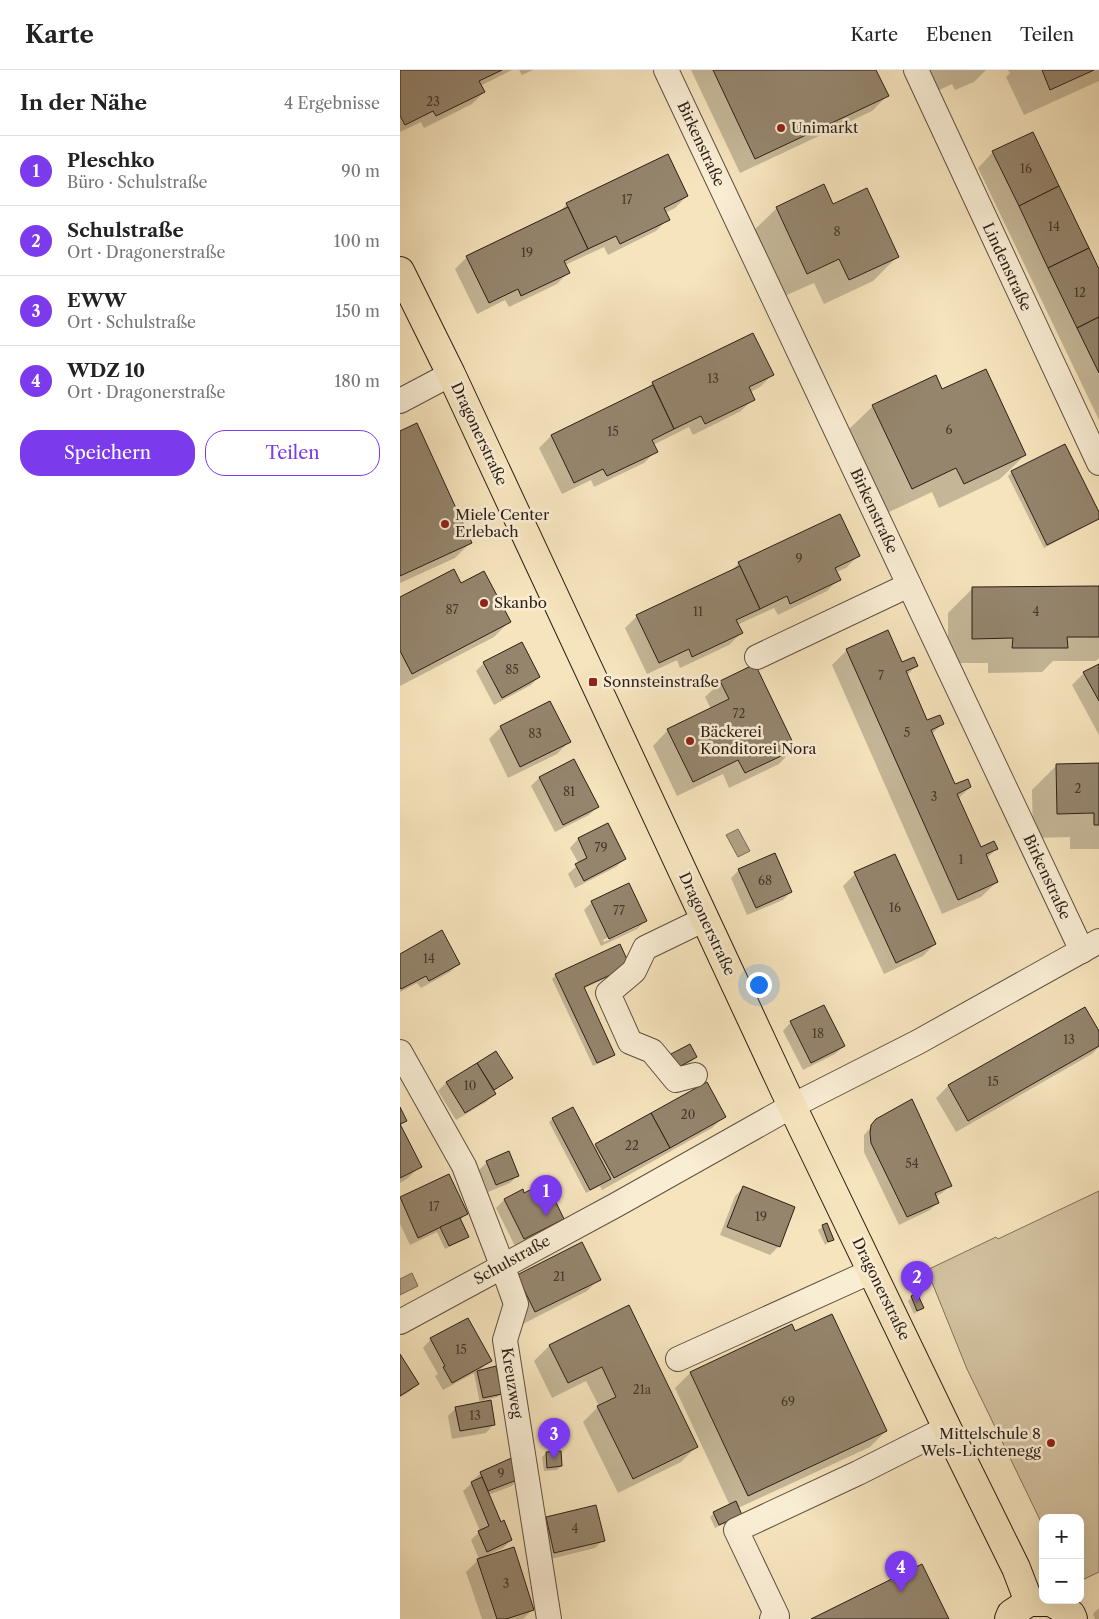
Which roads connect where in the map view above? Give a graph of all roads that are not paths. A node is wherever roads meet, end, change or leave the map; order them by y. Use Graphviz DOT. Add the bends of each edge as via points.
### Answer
graph roads {
  1 [pos="666,70"];
  2 [pos="916,70"];
  3 [pos="400,271"];
  4 [pos="451,374"];
  5 [pos="400,401"];
  6 [pos="1099,463"];
  7 [pos="909,585"];
  8 [pos="757,656"];
  9 [pos="705,918"];
  10 [pos="1090,946"];
  11 [pos="400,1052"];
  12 [pos="695,1075"];
  13 [pos="792,1106"];
  14 [pos="502,1265"];
  15 [pos="872,1271"];
  16 [pos="400,1322"];
  17 [pos="678,1359"];
  18 [pos="947,1428"];
  19 [pos="1019,1611"];
  20 [pos="549,1619"];
  21 [pos="772,1619"];
  22 [pos="1073,1619"];
  1 -- 7 [label="street, Birkenstraße"];
  2 -- 6 [label="street, Lindenstraße"];
  3 -- 4 [label="main road, Dragonerstraße"];
  4 -- 5 [label="street"];
  4 -- 9 [label="main road, Dragonerstraße"];
  7 -- 8 [label="street"];
  7 -- 10 [label="street, Birkenstraße"];
  9 -- 12 [label="street" via="645,948 634,972 608,993 630,1042 652,1051 676,1080"];
  9 -- 13 [label="main road, Dragonerstraße"];
  10 -- 13 [label="street, Schulstraße" via="918,1042"];
  11 -- 14 [label="street, Kreuzweg" via="464,1166"];
  13 -- 14 [label="street, Schulstraße"];
  13 -- 15 [label="main road, Dragonerstraße"];
  14 -- 16 [label="street, Schulstraße"];
  14 -- 20 [label="street, Kreuzweg" via="516,1304 505,1340"];
  15 -- 17 [label="street"];
  15 -- 18 [label="main road, Dragonerstraße"];
  18 -- 19 [label="main road, Dragonerstraße" via="1016,1568"];
  18 -- 21 [label="street" via="736,1530 777,1616"];
  19 -- 22 [label="main road, Dragonerstraße" via="1051,1602 1071,1614"];
}
